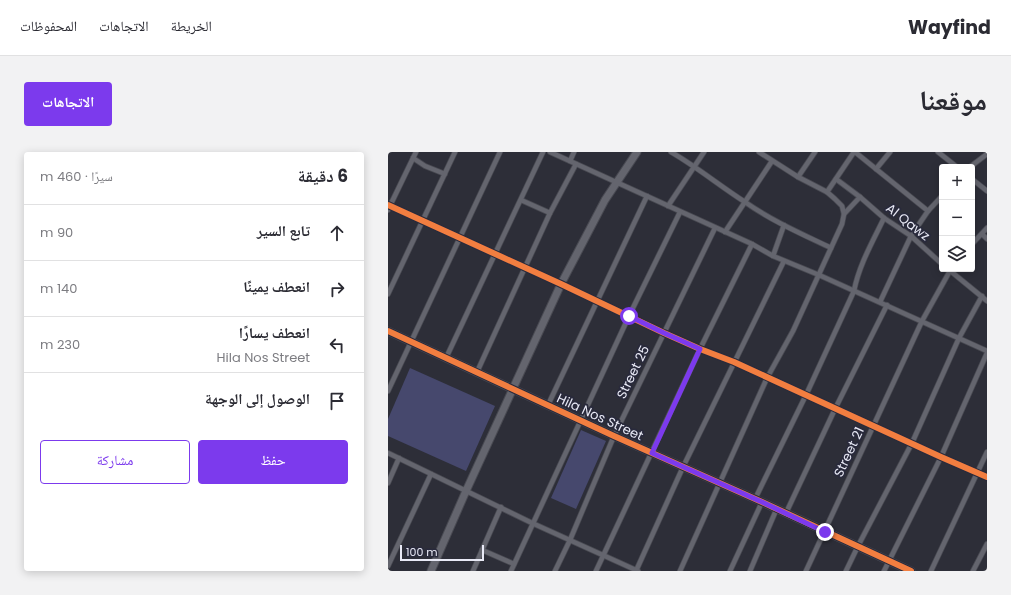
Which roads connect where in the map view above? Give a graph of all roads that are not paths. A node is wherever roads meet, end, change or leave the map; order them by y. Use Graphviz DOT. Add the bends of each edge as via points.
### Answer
graph roads {
  1 [pos="416,152"];
  2 [pos="455,152"];
  3 [pos="500,152"];
  4 [pos="543,152"];
  5 [pos="550,152"];
  6 [pos="574,152"];
  7 [pos="637,152"];
  8 [pos="671,152"];
  9 [pos="704,152"];
  10 [pos="759,152"];
  11 [pos="815,152"];
  12 [pos="855,152"];
  13 [pos="890,152"];
  14 [pos="938,152"];
  15 [pos="768,154"];
  16 [pos="987,154"];
  17 [pos="413,158"];
  18 [pos="570,161"];
  19 [pos="772,161"];
  20 [pos="576,164"];
  21 [pos="953,164"];
  22 [pos="974,164"];
  23 [pos="695,166"];
  24 [pos="876,169"];
  25 [pos="445,174"];
  26 [pos="798,177"];
  27 [pos="836,179"];
  28 [pos="975,181"];
  29 [pos="617,182"];
  30 [pos="987,191"];
  31 [pos="827,192"];
  32 [pos="647,196"];
  33 [pos="860,197"];
  34 [pos="939,199"];
  35 [pos="521,200"];
  36 [pos="745,203"];
  37 [pos="668,206"];
  38 [pos="389,207"];
  39 [pos="928,211"];
  40 [pos="680,212"];
  41 [pos="550,213"];
  42 [pos="844,214"];
  43 [pos="884,218"];
  44 [pos="422,221"];
  45 [pos="784,225"];
  46 [pos="715,228"];
  47 [pos="987,228"];
  48 [pos="725,232"];
  49 [pos="982,234"];
  50 [pos="910,236"];
  51 [pos="459,239"];
  52 [pos="987,239"];
  53 [pos="975,241"];
  54 [pos="752,244"];
  55 [pos="831,248"];
  56 [pos="494,254"];
  57 [pos="773,256"];
  58 [pos="784,260"];
  59 [pos="939,261"];
  60 [pos="525,268"];
  61 [pos="947,272"];
  62 [pos="953,272"];
  63 [pos="819,275"];
  64 [pos="561,284"];
  65 [pos="854,291"];
  66 [pos="388,294"];
  67 [pos="982,296"];
  68 [pos="597,301"];
  69 [pos="987,301"];
  70 [pos="880,302"];
  71 [pos="887,305"];
  72 [pos="629,316"];
  73 [pos="922,321"];
  74 [pos="388,331"];
  75 [pos="664,333"];
  76 [pos="959,338"];
  77 [pos="411,342"];
  78 [pos="700,349"];
  79 [pos="987,352"];
  80 [pos="446,358"];
  81 [pos="734,362"];
  82 [pos="476,372"];
  83 [pos="767,378"];
  84 [pos="514,389"];
  85 [pos="388,391"];
  86 [pos="806,395"];
  87 [pos="548,405"];
  88 [pos="835,409"];
  89 [pos="580,420"];
  90 [pos="874,426"];
  91 [pos="614,436"];
  92 [pos="912,443"];
  93 [pos="987,452"];
  94 [pos="388,453"];
  95 [pos="652,453"];
  96 [pos="941,457"];
  97 [pos="400,458"];
  98 [pos="683,467"];
  99 [pos="978,472"];
  100 [pos="430,474"];
  101 [pos="987,477"];
  102 [pos="719,482"];
  103 [pos="388,483"];
  104 [pos="466,491"];
  105 [pos="759,500"];
  106 [pos="502,508"];
  107 [pos="777,508"];
  108 [pos="786,513"];
  109 [pos="532,523"];
  110 [pos="825,532"];
  111 [pos="570,540"];
  112 [pos="987,544"];
  113 [pos="858,546"];
  114 [pos="482,550"];
  115 [pos="604,555"];
  116 [pos="889,561"];
  117 [pos="514,564"];
  118 [pos="388,566"];
  119 [pos="431,571"];
  120 [pos="474,571"];
  121 [pos="511,571"];
  122 [pos="555,571"];
  123 [pos="596,571"];
  124 [pos="637,571"];
  125 [pos="680,571"];
  126 [pos="730,571"];
  127 [pos="750,571"];
  128 [pos="806,571"];
  129 [pos="846,571"];
  130 [pos="884,571"];
  131 [pos="911,571"];
  132 [pos="931,571"];
  133 [pos="973,571"];
  1 -- 17 [label="street"];
  2 -- 25 [label="street"];
  3 -- 51 [label="street"];
  4 -- 35 [label="street"];
  5 -- 18 [label="street"];
  6 -- 18 [label="street"];
  7 -- 29 [label="street"];
  8 -- 23 [label="street"];
  9 -- 23 [label="street"];
  10 -- 15 [label="street"];
  11 -- 26 [label="street"];
  12 -- 24 [label="street"];
  12 -- 27 [label="street"];
  13 -- 24 [label="street"];
  14 -- 21 [label="street"];
  15 -- 19 [label="street"];
  16 -- 22 [label="street"];
  17 -- 25 [label="street"];
  17 -- 38 [label="street"];
  18 -- 20 [label="street"];
  19 -- 26 [label="street"];
  19 -- 36 [label="street"];
  20 -- 29 [label="street"];
  20 -- 41 [label="street"];
  23 -- 36 [label="street"];
  23 -- 37 [label="street"];
  24 -- 39 [label="street"];
  25 -- 44 [label="street"];
  26 -- 31 [label="street"];
  27 -- 31 [label="street"];
  27 -- 33 [label="street, Al Qawz"];
  28 -- 30 [label="street"];
  29 -- 32 [label="street"];
  29 -- 64 [label="street"];
  31 -- 42 [label="street" via="842,206"];
  32 -- 37 [label="street"];
  32 -- 68 [label="street"];
  33 -- 42 [label="street"];
  33 -- 43 [label="street, Al Qawz"];
  34 -- 39 [label="street"];
  35 -- 41 [label="street"];
  35 -- 56 [label="street"];
  36 -- 45 [label="street"];
  36 -- 48 [label="street"];
  37 -- 40 [label="street"];
  38 -- 44 [label="street"];
  39 -- 50 [label="street"];
  40 -- 46 [label="street"];
  40 -- 72 [label="street"];
  41 -- 60 [label="street"];
  42 -- 55 [label="street"];
  43 -- 50 [label="street, Al Qawz"];
  43 -- 65 [label="street" via="861,267"];
  44 -- 51 [label="street"];
  44 -- 66 [label="street"];
  45 -- 55 [label="street"];
  45 -- 57 [label="street"];
  46 -- 48 [label="street"];
  46 -- 75 [label="street, Street 25"];
  47 -- 49 [label="street"];
  48 -- 54 [label="street"];
  49 -- 52 [label="street"];
  49 -- 53 [label="street"];
  50 -- 59 [label="street, Al Qawz"];
  50 -- 70 [label="street"];
  51 -- 56 [label="street"];
  51 -- 77 [label="street"];
  54 -- 57 [label="street"];
  54 -- 78 [label="street"];
  55 -- 63 [label="street"];
  56 -- 60 [label="street"];
  56 -- 80 [label="street"];
  57 -- 58 [label="street"];
  58 -- 63 [label="street"];
  58 -- 81 [label="street"];
  60 -- 64 [label="street"];
  60 -- 82 [label="street"];
  61 -- 73 [label="street, Street 21"];
  62 -- 67 [label="street"];
  63 -- 65 [label="street"];
  63 -- 83 [label="street" via="793,331"];
  64 -- 68 [label="street"];
  64 -- 84 [label="street"];
  65 -- 70 [label="street"];
  65 -- 86 [label="street"];
  67 -- 69 [label="street"];
  67 -- 76 [label="street"];
  68 -- 72 [label="street"];
  68 -- 87 [label="street"];
  70 -- 71 [label="street"];
  71 -- 73 [label="street"];
  71 -- 88 [label="street"];
  72 -- 75 [label="street"];
  72 -- 89 [label="street"];
  73 -- 76 [label="street"];
  73 -- 90 [label="street, Street 21"];
  74 -- 77 [label="street, Hila Nos Street"];
  75 -- 78 [label="street"];
  75 -- 91 [label="street, Street 25"];
  76 -- 79 [label="street"];
  76 -- 92 [label="street"];
  77 -- 80 [label="street, Hila Nos Street"];
  77 -- 85 [label="street"];
  78 -- 81 [label="street"];
  78 -- 95 [label="street"];
  79 -- 96 [label="street"];
  80 -- 82 [label="street, Hila Nos Street"];
  81 -- 83 [label="street"];
  81 -- 98 [label="street"];
  82 -- 84 [label="street, Hila Nos Street"];
  83 -- 86 [label="street"];
  83 -- 102 [label="street"];
  84 -- 87 [label="street, Hila Nos Street"];
  84 -- 104 [label="street"];
  86 -- 88 [label="street"];
  86 -- 105 [label="street"];
  87 -- 89 [label="street, Hila Nos Street"];
  88 -- 90 [label="street"];
  88 -- 108 [label="street"];
  89 -- 91 [label="street, Hila Nos Street"];
  89 -- 109 [label="street"];
  90 -- 92 [label="street"];
  90 -- 110 [label="street, Street 21"];
  91 -- 95 [label="street, Hila Nos Street"];
  91 -- 111 [label="street, Street 25"];
  92 -- 96 [label="street"];
  92 -- 113 [label="street"];
  93 -- 99 [label="street"];
  94 -- 97 [label="street"];
  95 -- 98 [label="street, Hila Nos Street"];
  95 -- 115 [label="street"];
  96 -- 99 [label="street"];
  96 -- 116 [label="street"];
  97 -- 100 [label="street"];
  97 -- 103 [label="street"];
  98 -- 102 [label="street, Hila Nos Street"];
  98 -- 124 [label="street"];
  99 -- 101 [label="street"];
  99 -- 132 [label="street"];
  100 -- 104 [label="street"];
  100 -- 118 [label="street"];
  102 -- 105 [label="street, Hila Nos Street"];
  102 -- 125 [label="street"];
  104 -- 106 [label="street"];
  104 -- 119 [label="street"];
  105 -- 107 [label="street, Hila Nos Street"];
  105 -- 126 [label="street"];
  106 -- 109 [label="street"];
  106 -- 114 [label="street"];
  107 -- 108 [label="street, Hila Nos Street"];
  107 -- 127 [label="street"];
  108 -- 110 [label="street, Hila Nos Street"];
  109 -- 111 [label="street"];
  109 -- 117 [label="street"];
  110 -- 113 [label="street, Hila Nos Street"];
  110 -- 128 [label="street, Street 21"];
  111 -- 115 [label="street"];
  111 -- 122 [label="street, Street 25"];
  112 -- 133 [label="street"];
  113 -- 116 [label="street, Hila Nos Street"];
  113 -- 129 [label="street"];
  114 -- 117 [label="street"];
  114 -- 120 [label="street"];
  115 -- 123 [label="street"];
  115 -- 124 [label="street"];
  116 -- 130 [label="street"];
  116 -- 131 [label="street, Hila Nos Street"];
  117 -- 121 [label="street"];
}
